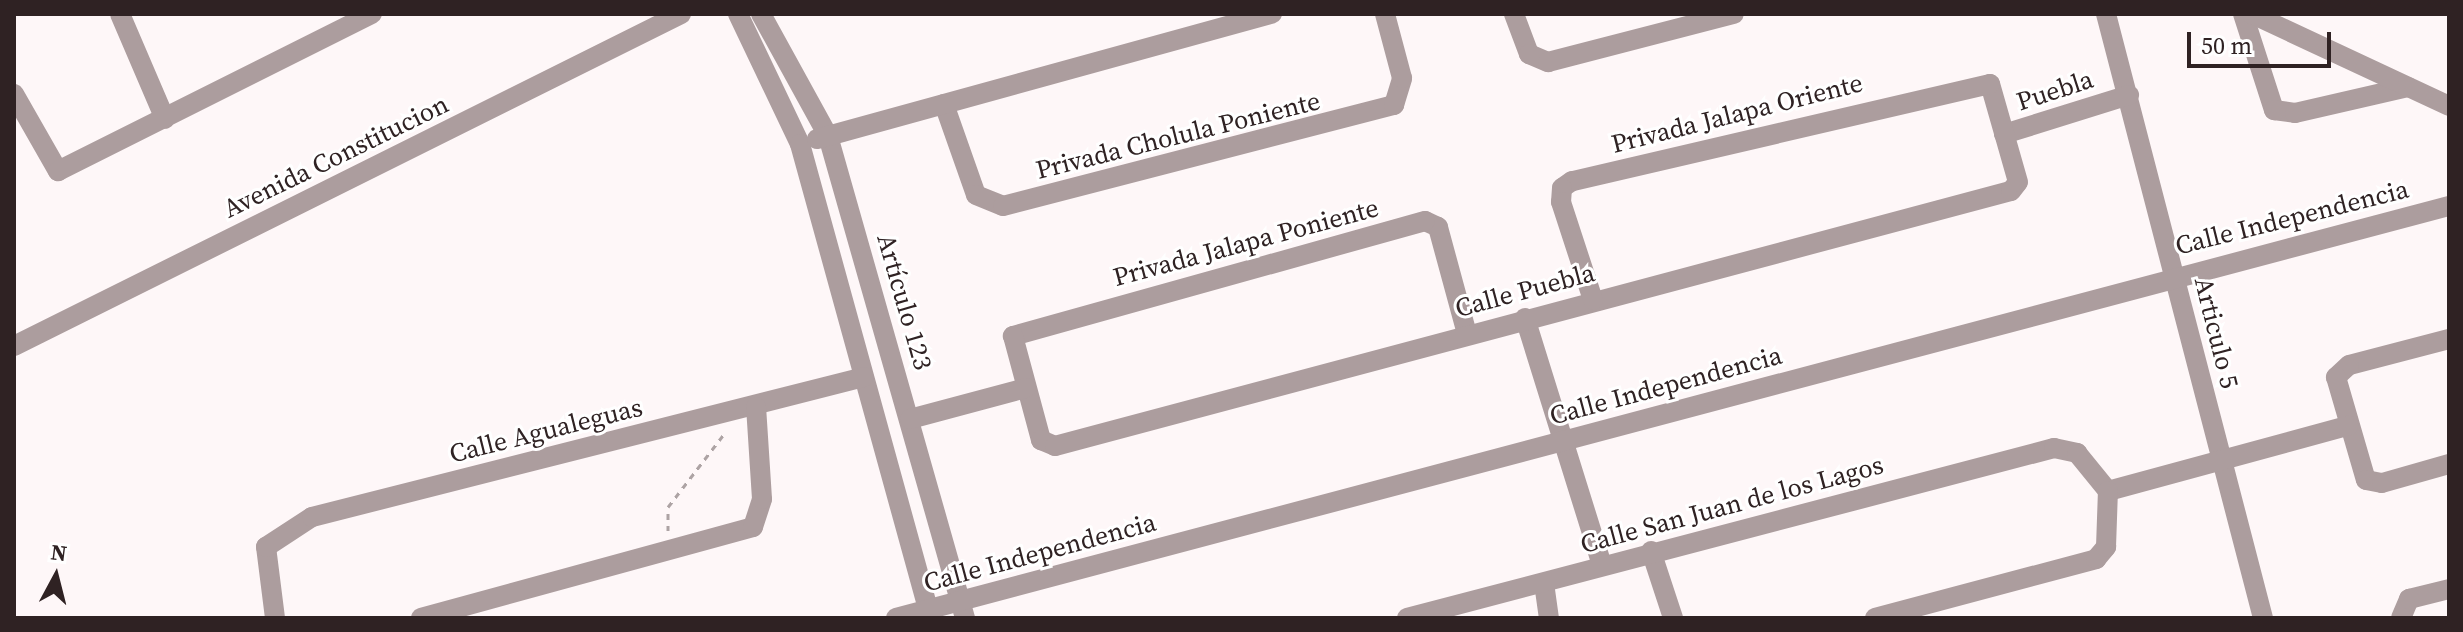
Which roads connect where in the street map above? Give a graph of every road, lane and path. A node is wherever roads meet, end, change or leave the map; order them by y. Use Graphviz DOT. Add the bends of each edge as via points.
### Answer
graph roads {
  1 [pos="120,14"];
  2 [pos="372,14"];
  3 [pos="681,14"];
  4 [pos="738,14"];
  5 [pos="761,14"];
  6 [pos="1272,14"];
  7 [pos="1385,14"];
  8 [pos="1514,14"];
  9 [pos="1734,14"];
  10 [pos="2106,14"];
  11 [pos="2243,14"];
  12 [pos="2252,14"];
  13 [pos="2408,87"];
  14 [pos="14,94"];
  15 [pos="2129,95"];
  16 [pos="944,104"];
  17 [pos="2449,106"];
  18 [pos="165,119"];
  19 [pos="2004,134"];
  20 [pos="828,136"];
  21 [pos="800,144"];
  22 [pos="2016,187"];
  23 [pos="2449,206"];
  24 [pos="2175,274"];
  25 [pos="1593,300"];
  26 [pos="1525,318"];
  27 [pos="1467,334"];
  28 [pos="2449,339"];
  29 [pos="14,346"];
  30 [pos="864,377"];
  31 [pos="1026,388"];
  32 [pos="751,408"];
  33 [pos="910,419"];
  34 [pos="2348,426"];
  35 [pos="1563,441"];
  36 [pos="2221,462"];
  37 [pos="2449,464"];
  38 [pos="2108,491"];
  39 [pos="1651,551"];
  40 [pos="663,555"];
  41 [pos="1602,565"];
  42 [pos="1544,583"];
  43 [pos="2449,589"];
  44 [pos="962,610"];
  45 [pos="930,614"];
  46 [pos="275,618"];
  47 [pos="421,618"];
  48 [pos="896,618"];
  49 [pos="1407,618"];
  50 [pos="1549,618"];
  51 [pos="1673,618"];
  52 [pos="1875,618"];
  53 [pos="2263,618"];
  54 [pos="2401,618"];
  1 -- 18 [label="street"];
  2 -- 18 [label="street"];
  3 -- 29 [label="street, Avenida Constitucion"];
  4 -- 21 [label="street"];
  5 -- 20 [label="street, Artículo 123"];
  6 -- 16 [label="street"];
  7 -- 16 [label="street, Privada Cholula Poniente" via="1402,78 1394,105 1003,206 976,195"];
  8 -- 9 [label="street" via="1529,54 1548,62"];
  10 -- 15 [label="street, Articulo 5"];
  11 -- 13 [label="street" via="2274,110 2295,113"];
  12 -- 13 [label="street"];
  13 -- 17 [label="street"];
  14 -- 18 [label="street" via="58,171"];
  15 -- 19 [label="street, Puebla"];
  15 -- 24 [label="street, Articulo 5"];
  16 -- 20 [label="street"];
  19 -- 22 [label="street, Puebla"];
  19 -- 25 [label="street, Privada Jalapa Oriente" via="1984,81 1572,181 1562,188 1561,202"];
  20 -- 21 [label="street"];
  20 -- 33 [label="street, Artículo 123"];
  21 -- 30 [label="street"];
  22 -- 25 [label="street, Calle Puebla"];
  23 -- 24 [label="street, Calle Independencia"];
  24 -- 35 [label="street, Calle Independencia"];
  24 -- 36 [label="street, Articulo 5"];
  25 -- 26 [label="street, Calle Puebla"];
  26 -- 27 [label="street, Calle Puebla"];
  26 -- 35 [label="street"];
  27 -- 31 [label="street, Calle Puebla" via="1046,444"];
  27 -- 31 [label="street, Privada Jalapa Poniente" via="1438,227 1425,221 1016,333"];
  28 -- 34 [label="street" via="2338,371"];
  30 -- 32 [label="street, Calle Agualeguas"];
  30 -- 45 [label="street"];
  31 -- 33 [label="street"];
  32 -- 40 [label="path" via="668,507"];
  32 -- 40 [label="street" via="762,499 753,527"];
  32 -- 46 [label="street, Calle Agualeguas" via="312,517 276,535 263,565"];
  33 -- 44 [label="street, Artículo 123"];
  34 -- 36 [label="street"];
  34 -- 37 [label="street" via="2369,482"];
  35 -- 41 [label="street"];
  35 -- 44 [label="street, Calle Independencia"];
  36 -- 38 [label="street"];
  36 -- 53 [label="street, Articulo 5"];
  38 -- 39 [label="street, Calle San Juan de los Lagos" via="2071,450 2054,448"];
  38 -- 52 [label="street" via="2106,547 2096,559"];
  39 -- 41 [label="street, Calle San Juan de los Lagos"];
  39 -- 51 [label="street"];
  40 -- 47 [label="street"];
  41 -- 42 [label="street, Calle San Juan de los Lagos"];
  42 -- 49 [label="street, Calle San Juan de los Lagos"];
  42 -- 50 [label="street"];
  43 -- 54 [label="street" via="2409,599"];
  44 -- 45 [label="street, Calle Independencia"];
  45 -- 48 [label="street, Calle Independencia"];
}
